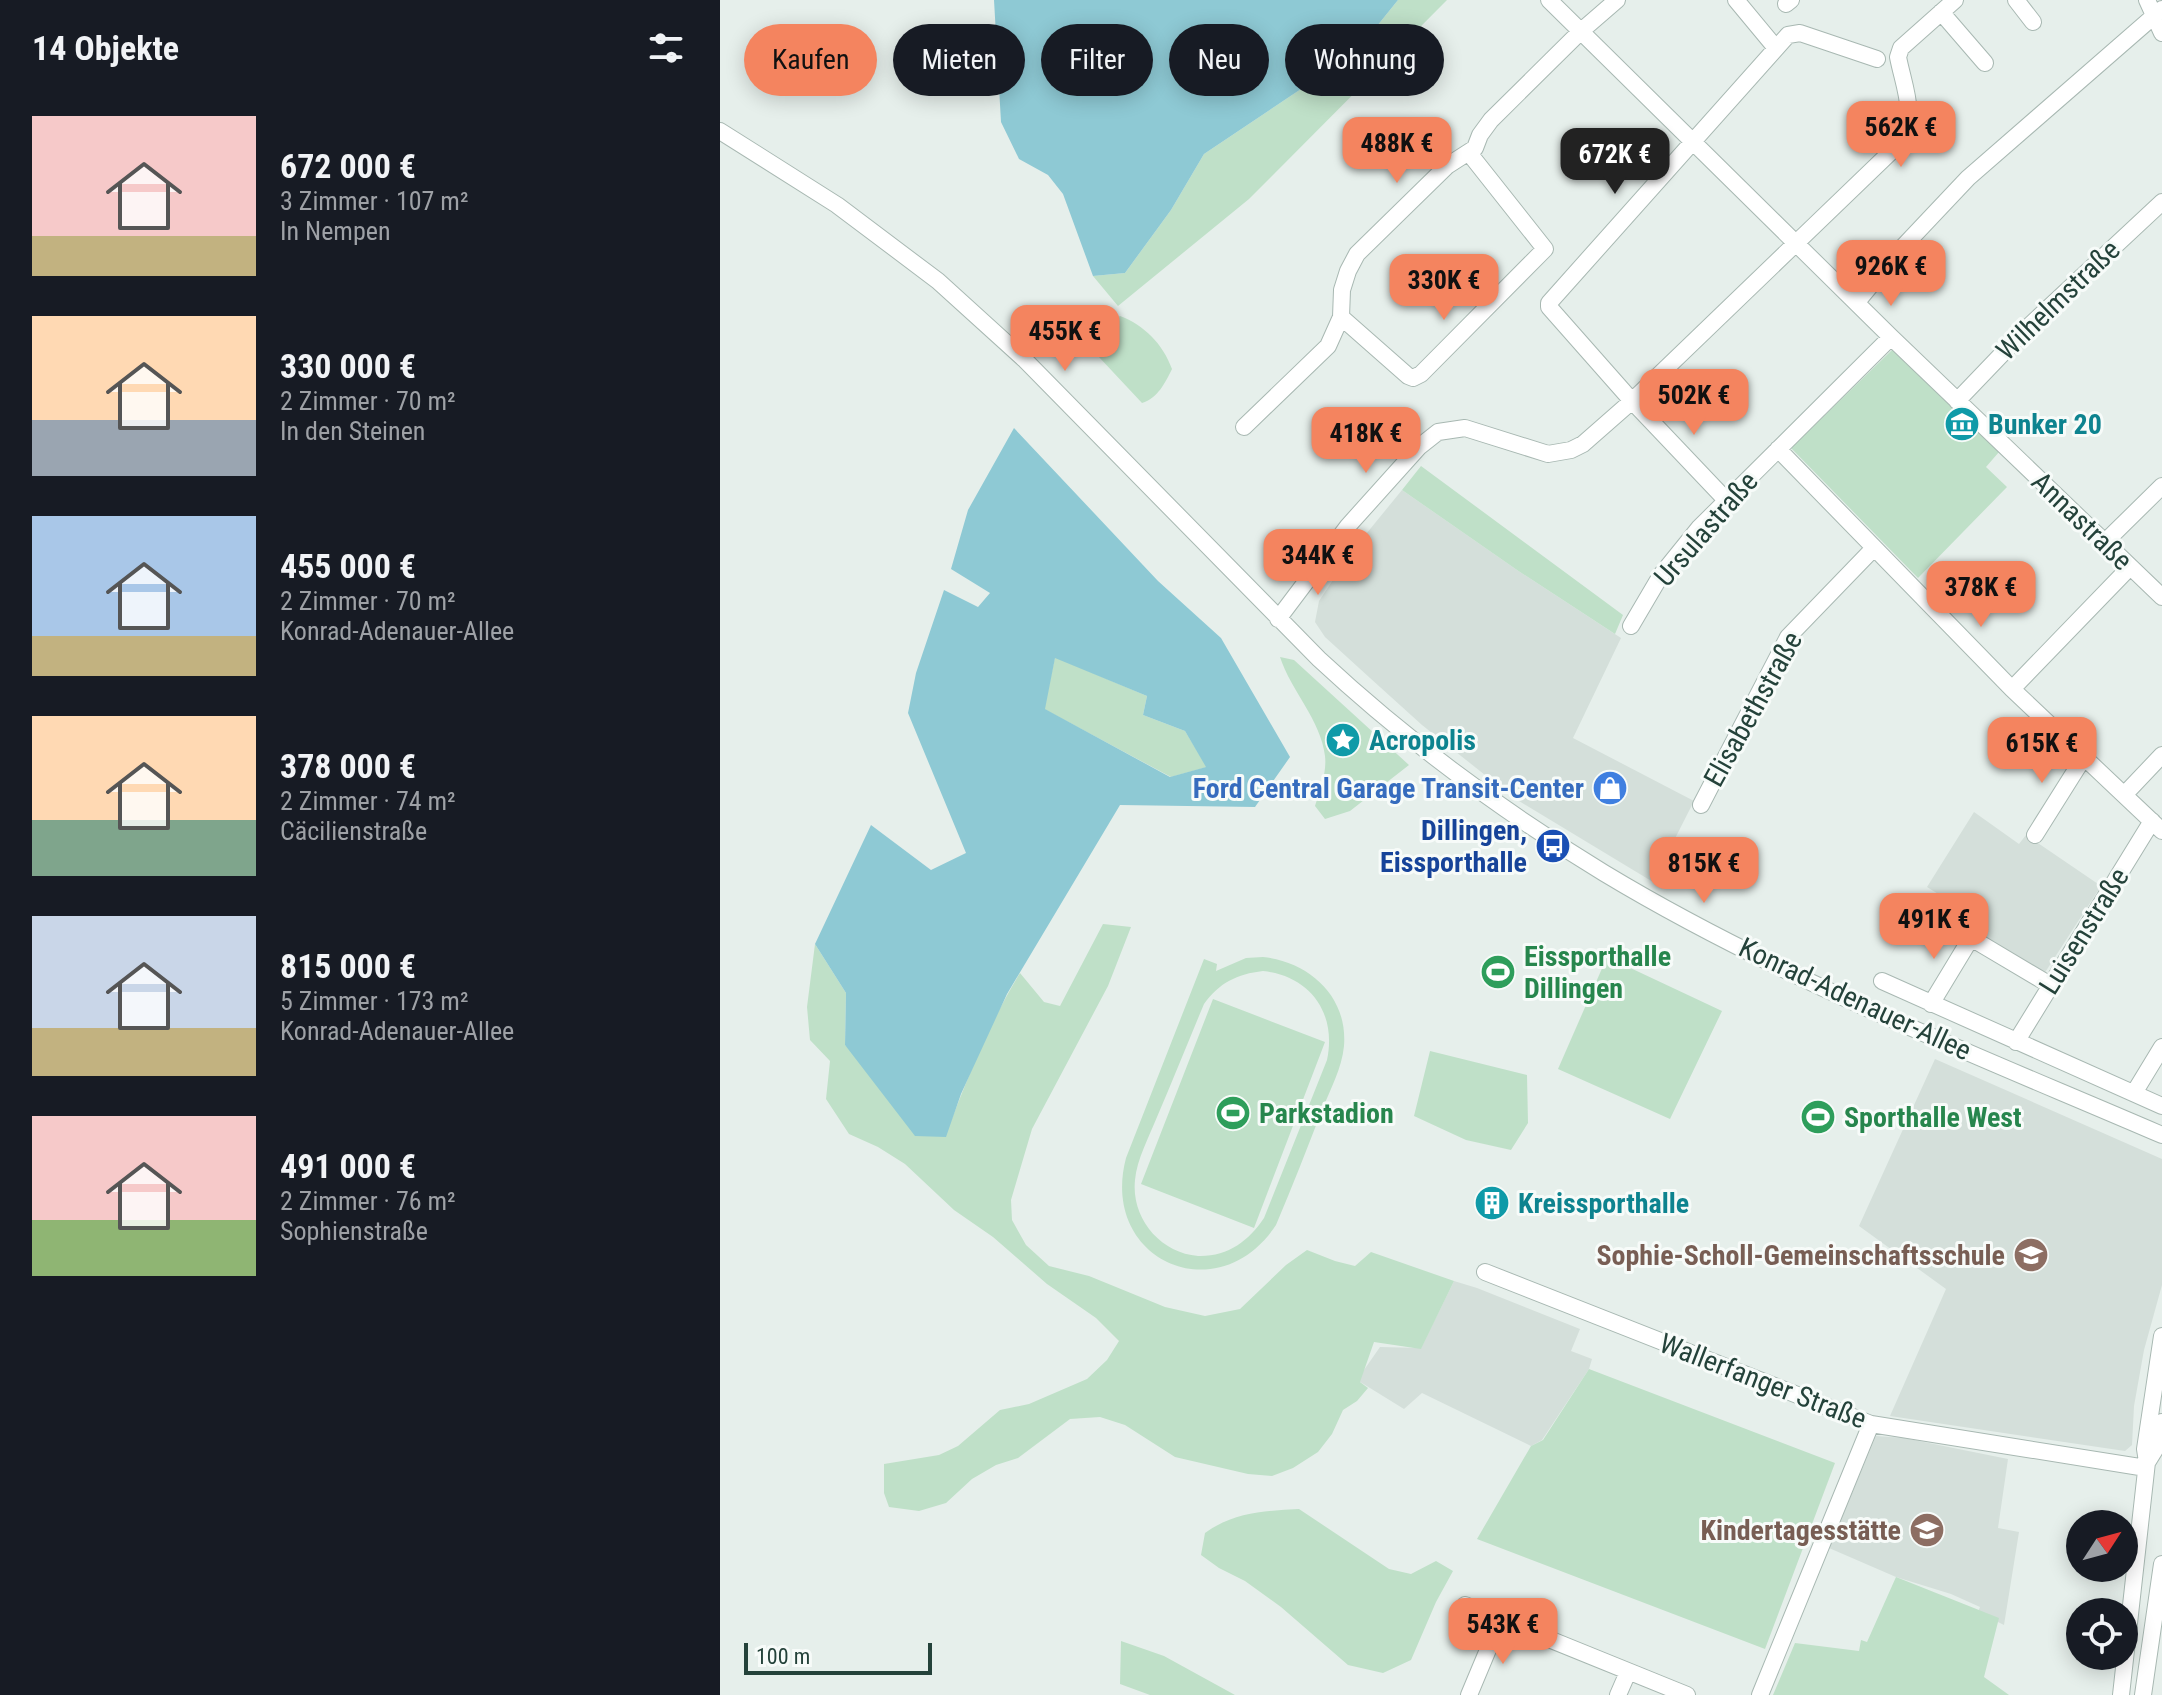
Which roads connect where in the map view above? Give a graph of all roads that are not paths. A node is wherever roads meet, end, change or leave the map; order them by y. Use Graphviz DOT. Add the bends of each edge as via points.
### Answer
graph roads {
  1 [pos="1549,0"];
  2 [pos="1617,0"];
  3 [pos="1736,0"];
  4 [pos="1955,0"];
  5 [pos="2016,0"];
  6 [pos="2154,8"];
  7 [pos="1941,12"];
  8 [pos="2033,22"];
  9 [pos="1580,32"];
  10 [pos="2162,33"];
  11 [pos="1775,47"];
  12 [pos="1877,59"];
  13 [pos="1985,63"];
  14 [pos="720,131"];
  15 [pos="1692,141"];
  16 [pos="1469,153"];
  17 [pos="2162,202"];
  18 [pos="1797,244"];
  19 [pos="1857,302"];
  20 [pos="1341,317"];
  21 [pos="1891,337"];
  22 [pos="1632,401"];
  23 [pos="1957,401"];
  24 [pos="1244,427"];
  25 [pos="1778,449"];
  26 [pos="2162,486"];
  27 [pos="1726,500"];
  28 [pos="2104,543"];
  29 [pos="1874,548"];
  30 [pos="2130,567"];
  31 [pos="2162,597"];
  32 [pos="1278,619"];
  33 [pos="1631,626"];
  34 [pos="2012,689"];
  35 [pos="2162,755"];
  36 [pos="2084,757"];
  37 [pos="2124,795"];
  38 [pos="1701,805"];
  39 [pos="2157,826"];
  40 [pos="2035,835"];
  41 [pos="1882,981"];
  42 [pos="2050,985"];
  43 [pos="1931,1004"];
  44 [pos="2016,1042"];
  45 [pos="2162,1047"];
  46 [pos="2134,1093"];
  47 [pos="2162,1106"];
  48 [pos="2162,1135"];
  49 [pos="1485,1272"];
  50 [pos="2162,1336"];
  51 [pos="2162,1422"];
  52 [pos="1871,1424"];
  53 [pos="2147,1465"];
  54 [pos="2162,1564"];
  55 [pos="1465,1605"];
  56 [pos="1500,1621"];
  57 [pos="1628,1672"];
  58 [pos="2154,1679"];
  59 [pos="1469,1695"];
  60 [pos="1618,1695"];
  61 [pos="1687,1695"];
  62 [pos="1760,1695"];
  63 [pos="2121,1695"];
  64 [pos="2143,1695"];
  1 -- 9 [label="street, Annastraße"];
  2 -- 9 [label="street"];
  3 -- 11 [label="street"];
  4 -- 7 [label="street"];
  5 -- 8 [label="street"];
  6 -- 10 [label="street"];
  6 -- 19 [label="street" via="1968,178"];
  7 -- 13 [label="street"];
  7 -- 18 [label="street" via="1901,48 1898,57 1908,131"];
  9 -- 15 [label="street, Annastraße"];
  9 -- 16 [label="street" via="1491,120"];
  11 -- 12 [label="street" via="1788,35 1800,33"];
  11 -- 15 [label="street"];
  14 -- 32 [label="street, Konrad-Adenauer-Allee" via="837,205 938,281 1024,359"];
  15 -- 18 [label="street, Annastraße"];
  15 -- 22 [label="street" via="1549,307"];
  16 -- 20 [label="street" via="1447,166 1357,254 1342,290"];
  16 -- 20 [label="street" via="1545,249 1413,378"];
  17 -- 23 [label="street, Wilhelmstraße"];
  18 -- 19 [label="street, Annastraße"];
  18 -- 22 [label="street"];
  19 -- 21 [label="street, Annastraße"];
  20 -- 24 [label="street" via="1328,346"];
  21 -- 23 [label="street, Annastraße"];
  21 -- 25 [label="street, Ursulastraße"];
  22 -- 27 [label="street"];
  22 -- 32 [label="street" via="1583,444 1559,453 1534,451 1465,428 1438,432 1387,481"];
  23 -- 28 [label="street, Annastraße"];
  25 -- 27 [label="street, Ursulastraße"];
  25 -- 29 [label="street"];
  26 -- 28 [label="street"];
  27 -- 33 [label="street, Ursulastraße" via="1661,575"];
  28 -- 30 [label="street, Annastraße"];
  29 -- 34 [label="street"];
  29 -- 38 [label="street, Elisabethstraße" via="1788,637"];
  30 -- 31 [label="street, Annastraße"];
  30 -- 34 [label="street"];
  32 -- 48 [label="street, Konrad-Adenauer-Allee" via="1410,737 1517,817 1604,873 1844,997"];
  34 -- 36 [label="street"];
  35 -- 37 [label="street"];
  36 -- 37 [label="street"];
  36 -- 40 [label="street"];
  37 -- 39 [label="street"];
  39 -- 42 [label="street, Luisenstraße"];
  41 -- 43 [label="street"];
  42 -- 43 [label="street" via="1971,938"];
  42 -- 44 [label="street, Luisenstraße"];
  43 -- 44 [label="street"];
  44 -- 46 [label="street"];
  45 -- 46 [label="street"];
  46 -- 47 [label="street"];
  49 -- 52 [label="street, Wallerfanger Straße"];
  50 -- 53 [label="street"];
  51 -- 53 [label="street"];
  52 -- 53 [label="street, Wallerfanger Straße"];
  52 -- 62 [label="street"];
  53 -- 63 [label="street"];
  54 -- 58 [label="street"];
  55 -- 56 [label="street"];
  56 -- 57 [label="street"];
  56 -- 59 [label="street"];
  57 -- 60 [label="street"];
  57 -- 61 [label="street"];
  58 -- 64 [label="street"];
}
